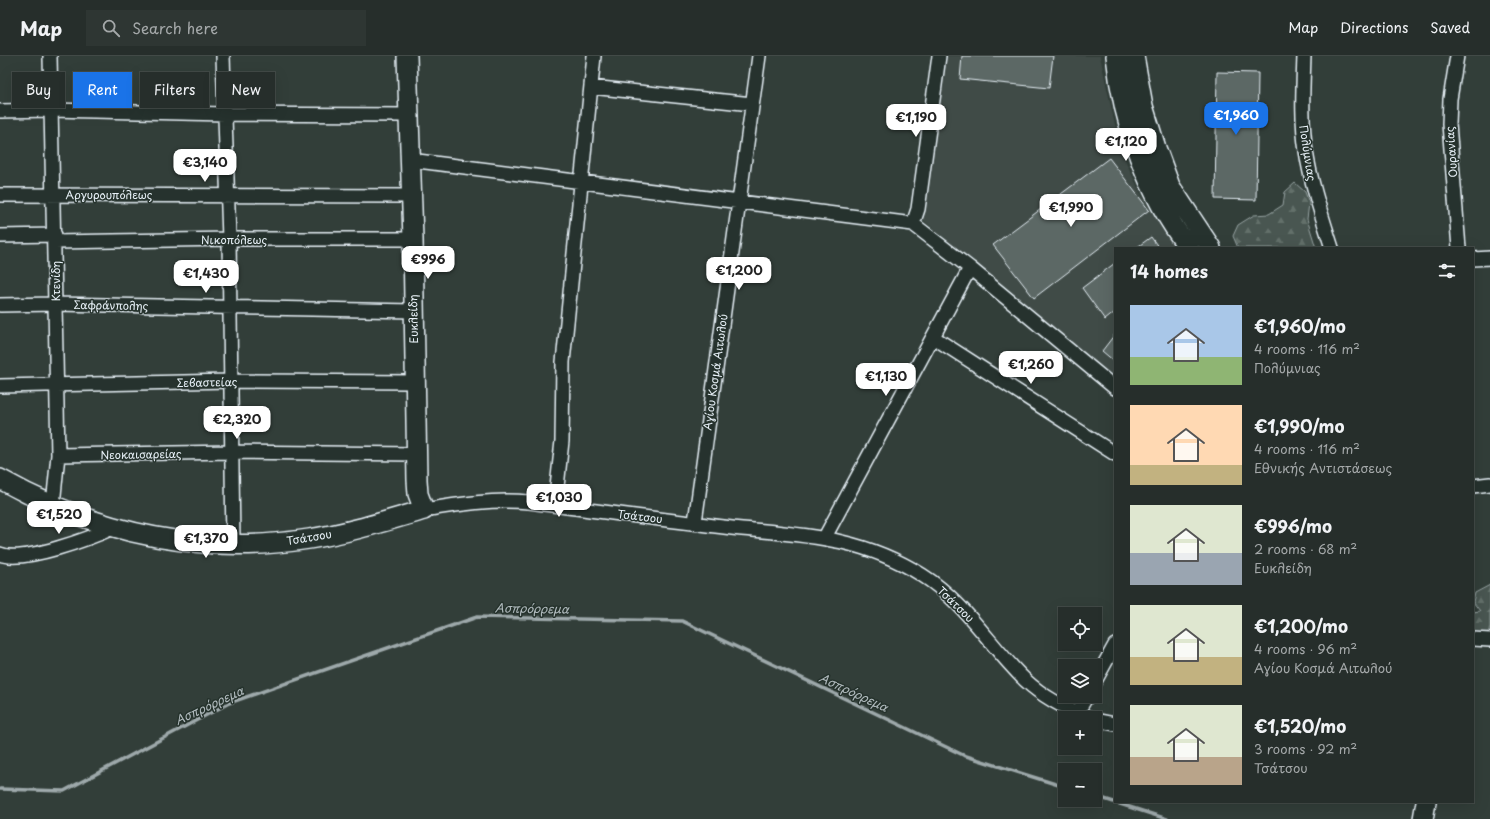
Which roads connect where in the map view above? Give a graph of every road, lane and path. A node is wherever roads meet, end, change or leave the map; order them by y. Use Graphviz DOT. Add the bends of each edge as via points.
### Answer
graph roads {
  1 [pos="50,56"];
  2 [pos="223,56"];
  3 [pos="406,56"];
  4 [pos="594,56"];
  5 [pos="759,56"];
  6 [pos="939,56"];
  7 [pos="1116,56"];
  8 [pos="1134,56"];
  9 [pos="1304,56"];
  10 [pos="1457,56"];
  11 [pos="591,87"];
  12 [pos="752,104"];
  13 [pos="51,110"];
  14 [pos="0,111"];
  15 [pos="225,114"];
  16 [pos="408,114"];
  17 [pos="410,160"];
  18 [pos="582,181"];
  19 [pos="53,194"];
  20 [pos="0,195"];
  21 [pos="227,195"];
  22 [pos="411,196"];
  23 [pos="739,200"];
  24 [pos="913,224"];
  25 [pos="0,236"];
  26 [pos="55,238"];
  27 [pos="228,239"];
  28 [pos="413,239"];
  29 [pos="1188,247"];
  30 [pos="1210,247"];
  31 [pos="1332,247"];
  32 [pos="1459,247"];
  33 [pos="1490,258"];
  34 [pos="1474,259"];
  35 [pos="970,268"];
  36 [pos="55,304"];
  37 [pos="0,305"];
  38 [pos="230,306"];
  39 [pos="413,311"];
  40 [pos="933,337"];
  41 [pos="230,381"];
  42 [pos="414,382"];
  43 [pos="56,384"];
  44 [pos="0,386"];
  45 [pos="1114,387"];
  46 [pos="232,452"];
  47 [pos="1114,453"];
  48 [pos="416,454"];
  49 [pos="58,455"];
  50 [pos="0,479"];
  51 [pos="1490,484"];
  52 [pos="1474,486"];
  53 [pos="53,505"];
  54 [pos="556,505"];
  55 [pos="424,510"];
  56 [pos="694,522"];
  57 [pos="116,527"];
  58 [pos="825,537"];
  59 [pos="233,544"];
  60 [pos="0,554"];
  61 [pos="1474,638"];
  62 [pos="1490,640"];
  63 [pos="1114,647"];
  64 [pos="1102,668"];
  65 [pos="1074,711"];
  66 [pos="1102,721"];
  67 [pos="1114,724"];
  68 [pos="1426,803"];
  69 [pos="1423,819"];
  1 -- 13 [label="street, Κτενίδη"];
  2 -- 15 [label="street"];
  3 -- 16 [label="street, Ευκλείδη"];
  4 -- 11 [label="street"];
  5 -- 12 [label="street, Αγίου Κοσμά Αιτωλού"];
  6 -- 24 [label="street" via="918,209"];
  7 -- 29 [label="street" via="1126,113 1148,178 1163,208"];
  8 -- 30 [label="street" via="1143,106 1170,186"];
  9 -- 31 [label="street, Πολύμνιας" via="1303,119 1306,150 1312,181"];
  10 -- 32 [label="street, Ουρανίας" via="1449,118"];
  11 -- 12 [label="street"];
  11 -- 18 [label="street"];
  12 -- 23 [label="street, Αγίου Κοσμά Αιτωλού"];
  13 -- 14 [label="street"];
  13 -- 15 [label="street"];
  13 -- 19 [label="street, Κτενίδη"];
  15 -- 16 [label="street"];
  15 -- 21 [label="street"];
  16 -- 17 [label="street, Ευκλείδη"];
  17 -- 18 [label="street"];
  17 -- 22 [label="street, Ευκλείδη"];
  18 -- 23 [label="street"];
  18 -- 54 [label="street" via="563,362 562,441"];
  19 -- 20 [label="street, Αργυρουπόλεως"];
  19 -- 21 [label="street, Αργυρουπόλεως"];
  19 -- 26 [label="street, Κτενίδη"];
  21 -- 22 [label="street, Αργυρουπόλεως"];
  21 -- 27 [label="street"];
  22 -- 28 [label="street, Ευκλείδη"];
  23 -- 24 [label="street"];
  23 -- 56 [label="street, Αγίου Κοσμά Αιτωλού"];
  24 -- 35 [label="street"];
  25 -- 26 [label="street, Νικοπόλεως"];
  26 -- 27 [label="street, Νικοπόλεως"];
  26 -- 36 [label="street, Κτενίδη"];
  27 -- 28 [label="street, Νικοπόλεως"];
  27 -- 38 [label="street"];
  28 -- 39 [label="street, Ευκλείδη"];
  33 -- 34 [label="street"];
  35 -- 40 [label="street"];
  35 -- 45 [label="street"];
  36 -- 37 [label="street, Σαφράνπολης"];
  36 -- 38 [label="street, Σαφράνπολης"];
  36 -- 43 [label="street, Κτενίδη"];
  38 -- 39 [label="street, Σαφράνπολης"];
  38 -- 41 [label="street"];
  39 -- 42 [label="street, Ευκλείδη"];
  40 -- 47 [label="street"];
  40 -- 58 [label="street"];
  41 -- 42 [label="street, Σεβαστείας"];
  41 -- 43 [label="street, Σεβαστείας"];
  41 -- 46 [label="street"];
  42 -- 48 [label="street, Ευκλείδη"];
  43 -- 44 [label="street, Σεβαστείας"];
  43 -- 49 [label="street, Κτενίδη"];
  46 -- 48 [label="street, Νεοκαισαρείας"];
  46 -- 49 [label="street, Νεοκαισαρείας"];
  46 -- 59 [label="street"];
  48 -- 55 [label="street, Ευκλείδη" via="418,494"];
  49 -- 53 [label="street, Κτενίδη"];
  50 -- 53 [label="street, Τσάτσου"];
  51 -- 52 [label="street"];
  53 -- 57 [label="street, Τσάτσου"];
  54 -- 55 [label="street, Τσάτσου" via="504,500"];
  54 -- 56 [label="street, Τσάτσου"];
  55 -- 59 [label="street, Τσάτσου" via="363,528 310,539"];
  56 -- 58 [label="street, Τσάτσου"];
  57 -- 59 [label="street, Τσάτσου" via="141,535 190,543"];
  57 -- 60 [label="street" via="83,541 39,553 14,556"];
  58 -- 65 [label="street, Τσάτσου" via="878,552 934,583 967,612 1025,680"];
  61 -- 62 [label="street"];
  63 -- 64 [label="street"];
  66 -- 67 [label="street"];
  68 -- 69 [label="street"];
}
